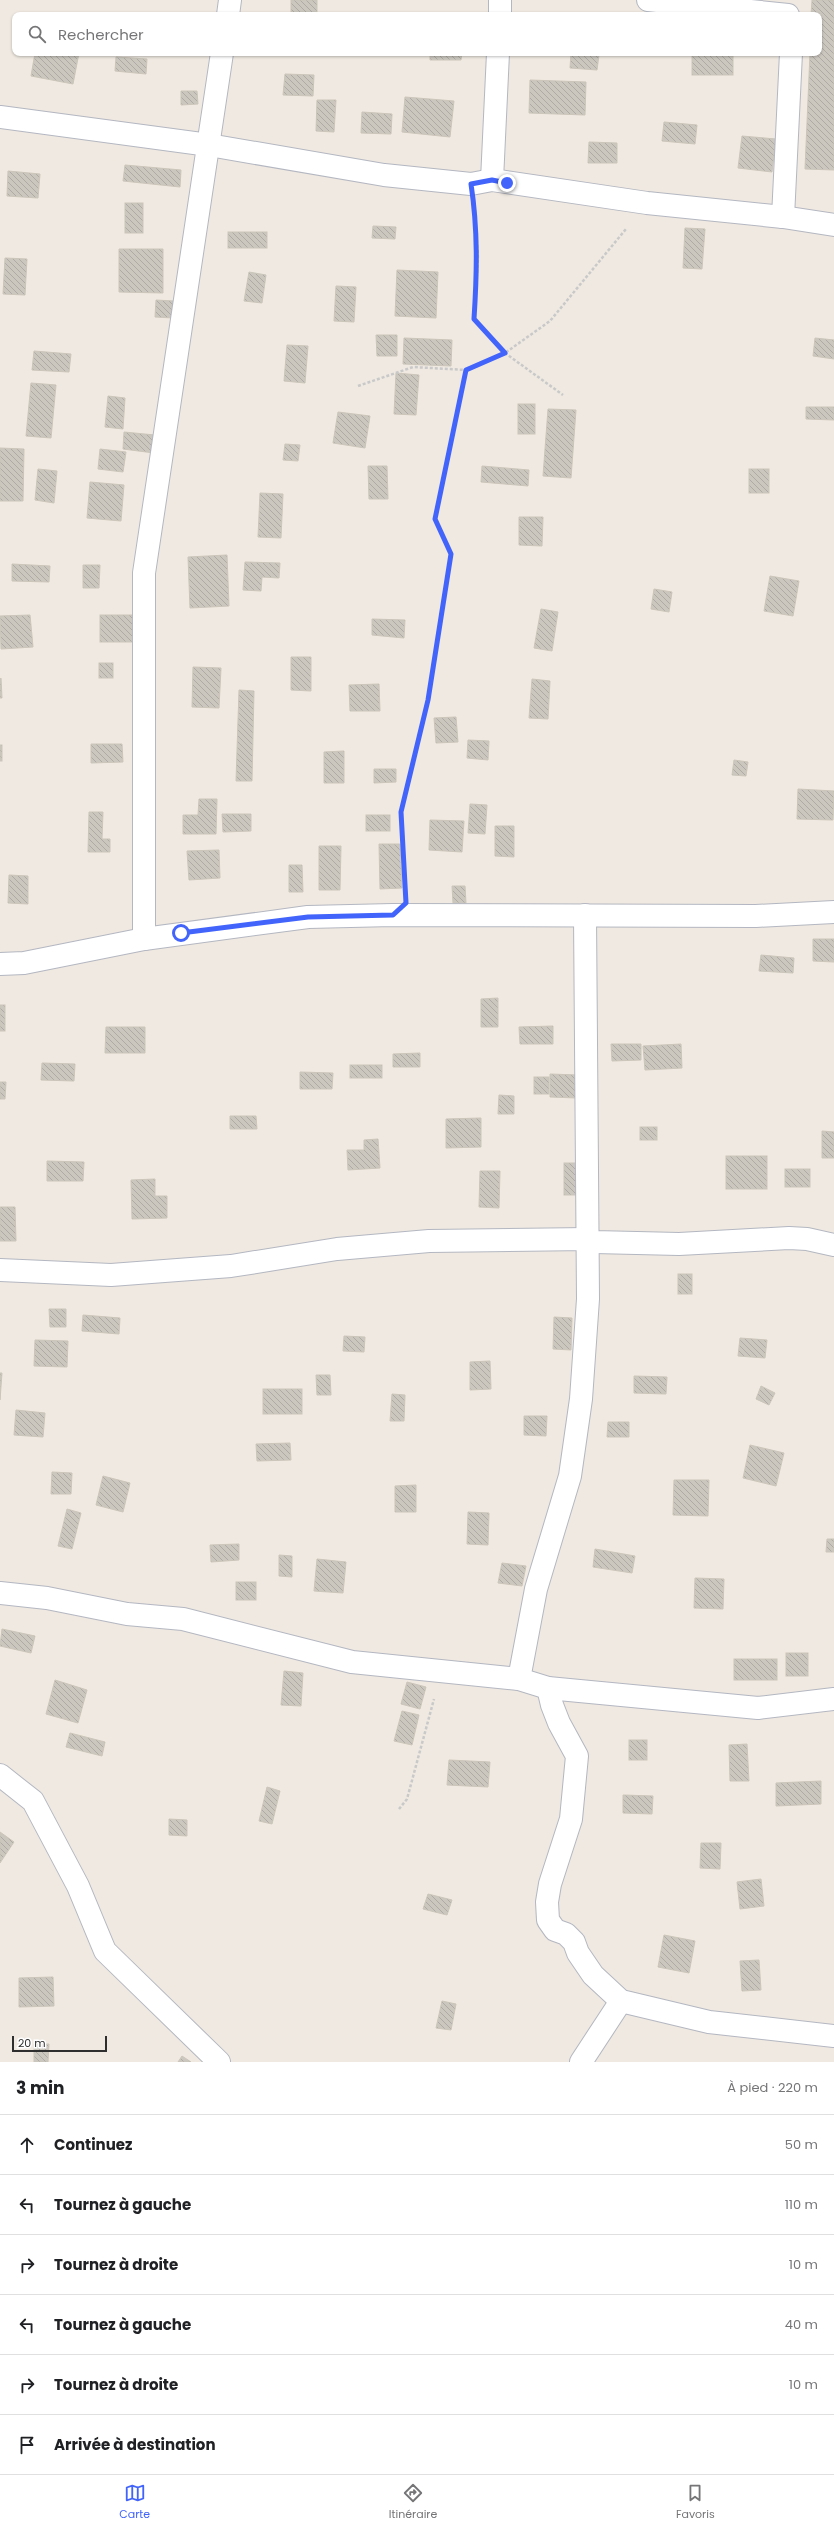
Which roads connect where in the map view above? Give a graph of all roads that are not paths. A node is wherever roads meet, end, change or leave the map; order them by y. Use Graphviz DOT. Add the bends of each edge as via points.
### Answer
graph roads {
  1 [pos="230,0"];
  2 [pos="500,0"];
  3 [pos="648,0"];
  4 [pos="791,0"];
  5 [pos="228,12"];
  6 [pos="500,12"];
  7 [pos="760,12"];
  8 [pos="792,12"];
  9 [pos="222,56"];
  10 [pos="498,56"];
  11 [pos="791,56"];
  12 [pos="0,117"];
  13 [pos="209,145"];
  14 [pos="482,182"];
  15 [pos="783,217"];
  16 [pos="834,225"];
  17 [pos="834,912"];
  18 [pos="585,915"];
  19 [pos="144,939"];
  20 [pos="0,964"];
  21 [pos="588,1239"];
  22 [pos="834,1245"];
  23 [pos="0,1270"];
  24 [pos="0,1593"];
  25 [pos="519,1679"];
  26 [pos="548,1688"];
  27 [pos="834,1699"];
  28 [pos="0,1775"];
  29 [pos="621,2001"];
  30 [pos="834,2036"];
  31 [pos="219,2062"];
  32 [pos="581,2062"];
  1 -- 5 [label="street"];
  2 -- 6 [label="street"];
  3 -- 7 [label="street"];
  4 -- 8 [label="street"];
  9 -- 13 [label="street"];
  10 -- 14 [label="street"];
  11 -- 15 [label="street"];
  12 -- 13 [label="street"];
  13 -- 14 [label="street" via="384,175"];
  13 -- 19 [label="street" via="144,573"];
  14 -- 15 [label="street"];
  15 -- 16 [label="street"];
  17 -- 18 [label="street" via="756,916"];
  18 -- 19 [label="street" via="308,917"];
  18 -- 21 [label="street"];
  19 -- 20 [label="street" via="24,963"];
  21 -- 22 [label="street" via="594,1242 632,1244 789,1238"];
  21 -- 23 [label="street" via="429,1241 337,1249 231,1266 111,1275"];
  21 -- 25 [label="street" via="588,1299 581,1399 570,1476 536,1590"];
  24 -- 25 [label="street" via="47,1598 127,1614 183,1620 352,1662"];
  25 -- 26 [label="street"];
  26 -- 27 [label="street" via="758,1708"];
  26 -- 29 [label="street" via="559,1723 576,1756 571,1819 550,1884 548,1920 555,1930 566,1934 574,1942 578,1953 593,1975"];
  28 -- 31 [label="street" via="33,1801 78,1886 105,1951"];
  29 -- 30 [label="street" via="709,2022"];
  29 -- 32 [label="street"];
}
